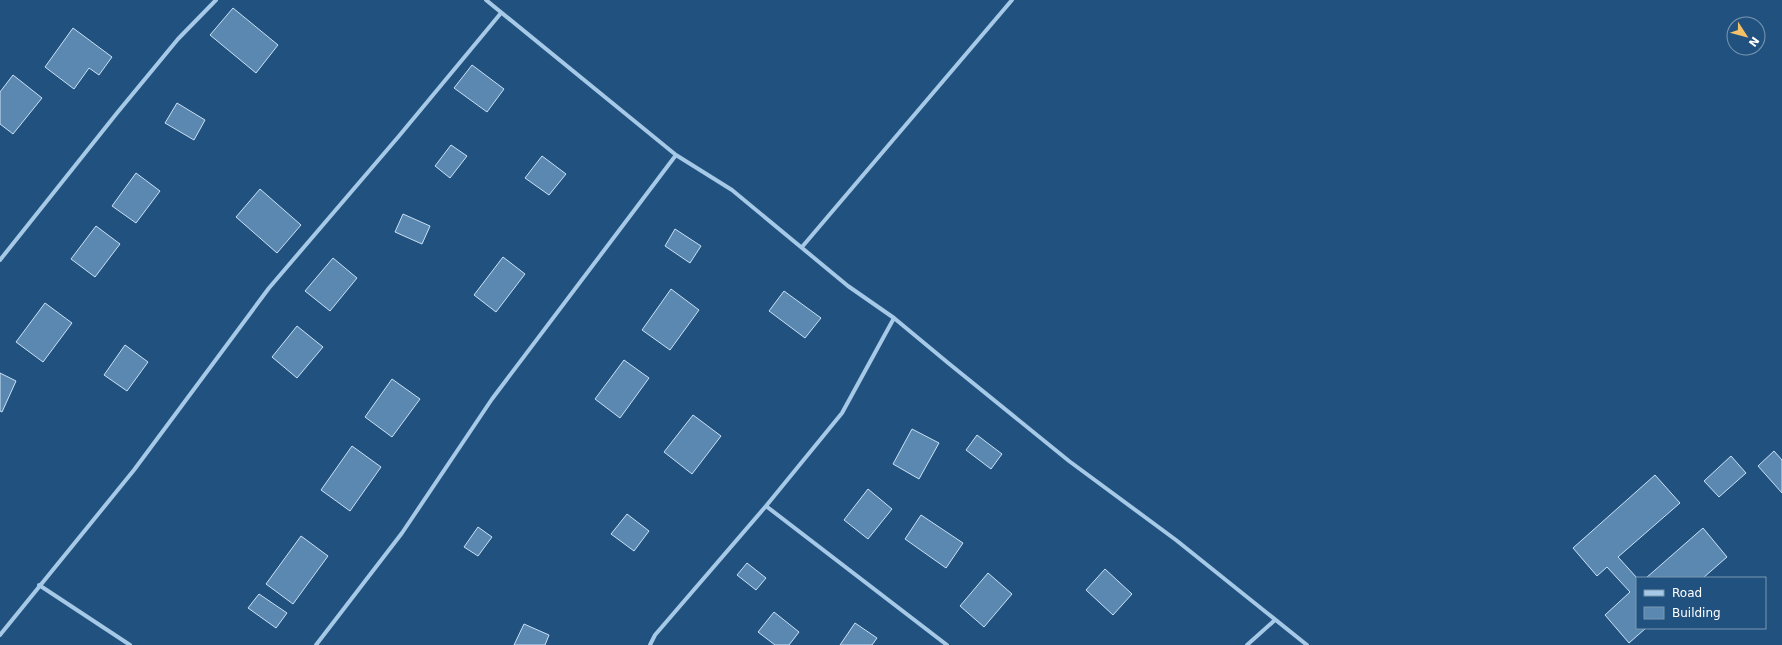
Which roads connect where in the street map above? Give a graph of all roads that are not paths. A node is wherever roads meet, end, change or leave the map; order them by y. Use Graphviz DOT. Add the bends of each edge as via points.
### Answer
graph roads {
  1 [pos="216,0"];
  2 [pos="486,0"];
  3 [pos="1012,0"];
  4 [pos="501,13"];
  5 [pos="676,155"];
  6 [pos="802,247"];
  7 [pos="0,260"];
  8 [pos="894,318"];
  9 [pos="766,506"];
  10 [pos="39,585"];
  11 [pos="1275,620"];
  12 [pos="0,635"];
  13 [pos="130,645"];
  14 [pos="316,645"];
  15 [pos="650,645"];
  16 [pos="947,645"];
  17 [pos="1247,645"];
  18 [pos="1308,645"];
  1 -- 7 [label="street" via="178,39 117,112"];
  2 -- 4 [label="street"];
  3 -- 6 [label="street"];
  4 -- 5 [label="street"];
  4 -- 10 [label="street" via="269,288 134,470"];
  5 -- 6 [label="street" via="732,190"];
  5 -- 14 [label="street" via="492,400 402,533"];
  6 -- 8 [label="street" via="848,286"];
  8 -- 9 [label="street" via="842,413"];
  8 -- 11 [label="street" via="1069,461 1176,540"];
  9 -- 15 [label="street" via="655,635"];
  9 -- 16 [label="street"];
  10 -- 12 [label="street"];
  10 -- 13 [label="street"];
  11 -- 17 [label="street"];
  11 -- 18 [label="street"];
}
